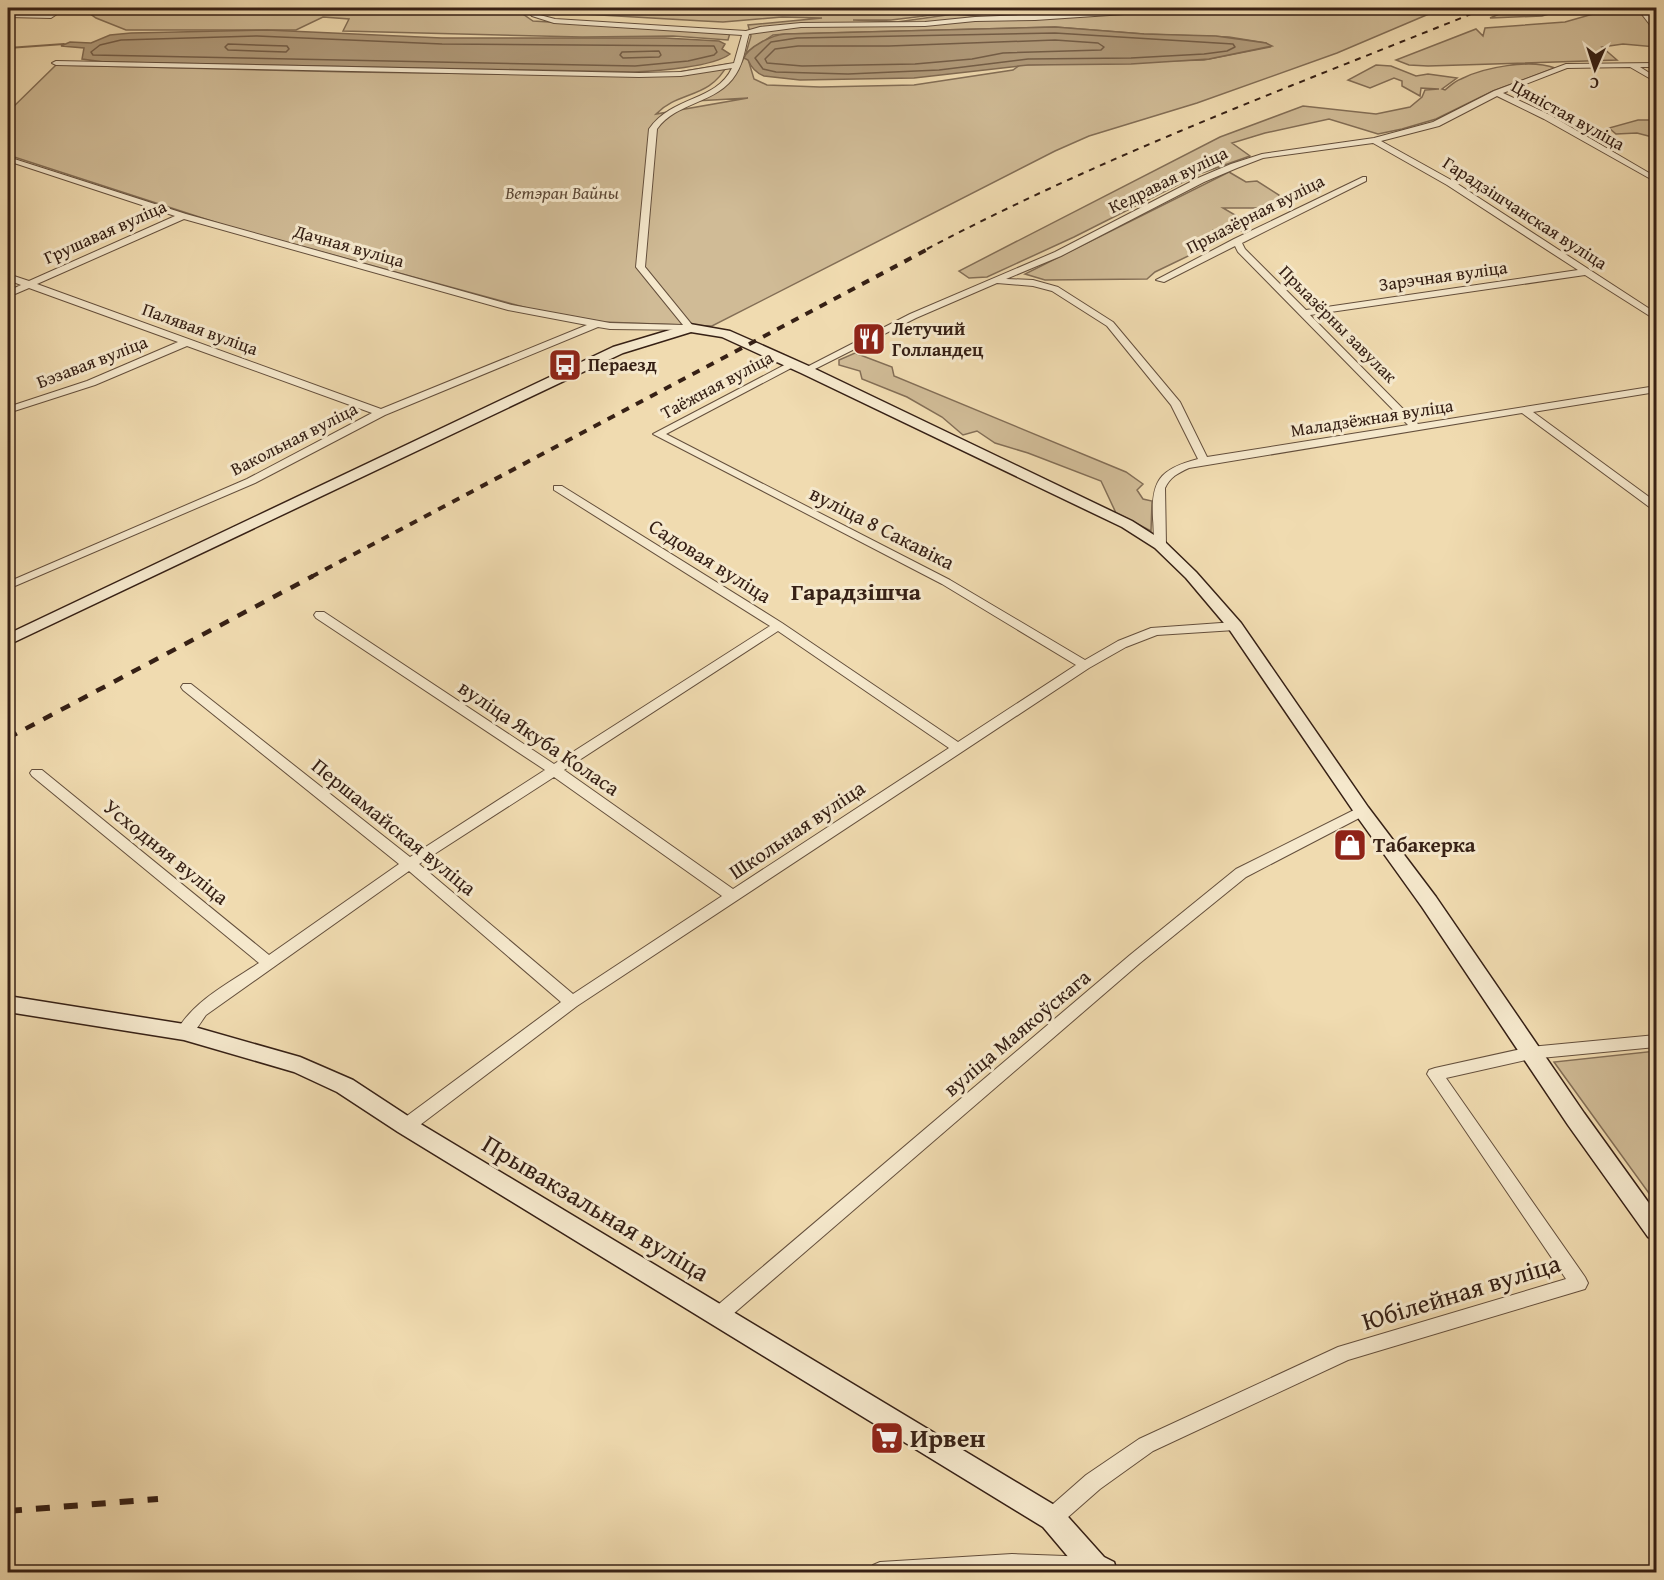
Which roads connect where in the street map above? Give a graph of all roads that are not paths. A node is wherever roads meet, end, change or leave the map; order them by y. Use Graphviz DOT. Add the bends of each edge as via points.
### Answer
graph roads {
  1 [pos="63,8"];
  2 [pos="528,8"];
  3 [pos="1184,8"];
  4 [pos="1640,8"];
  5 [pos="8,15"];
  6 [pos="1656,29"];
  7 [pos="746,33"];
  8 [pos="56,63"];
  9 [pos="1631,64"];
  10 [pos="737,65"];
  11 [pos="1656,65"];
  12 [pos="1656,80"];
  13 [pos="1497,93"];
  14 [pos="1374,140"];
  15 [pos="8,159"];
  16 [pos="1363,179"];
  17 [pos="1656,180"];
  18 [pos="183,216"];
  19 [pos="1237,241"];
  20 [pos="1586,272"];
  21 [pos="8,277"];
  22 [pos="1161,280"];
  23 [pos="996,282"];
  24 [pos="28,284"];
  25 [pos="8,294"];
  26 [pos="1306,314"];
  27 [pos="1656,317"];
  28 [pos="597,324"];
  29 [pos="690,327"];
  30 [pos="187,342"];
  31 [pos="792,364"];
  32 [pos="806,370"];
  33 [pos="1656,389"];
  34 [pos="8,410"];
  35 [pos="1524,410"];
  36 [pos="381,413"];
  37 [pos="1417,429"];
  38 [pos="658,434"];
  39 [pos="1204,461"];
  40 [pos="558,488"];
  41 [pos="1656,507"];
  42 [pos="1160,545"];
  43 [pos="8,586"];
  44 [pos="320,615"];
  45 [pos="1235,626"];
  46 [pos="778,627"];
  47 [pos="8,640"];
  48 [pos="1085,665"];
  49 [pos="187,687"];
  50 [pos="959,749"];
  51 [pos="554,770"];
  52 [pos="37,773"];
  53 [pos="1362,811"];
  54 [pos="409,864"];
  55 [pos="734,897"];
  56 [pos="268,962"];
  57 [pos="572,1002"];
  58 [pos="8,1004"];
  59 [pos="184,1032"];
  60 [pos="1656,1041"];
  61 [pos="1530,1053"];
  62 [pos="406,1126"];
  63 [pos="1656,1230"];
  64 [pos="719,1315"];
  65 [pos="1052,1518"];
  66 [pos="1099,1570"];
  67 [pos="880,1572"];
  1 -- 5 [label="street" via="51,16"];
  2 -- 7 [label="street" via="534,15 554,21"];
  3 -- 7 [label="street" via="896,26 801,25"];
  4 -- 6 [label="street"];
  7 -- 10 [label="street"];
  8 -- 10 [label="street" via="639,75 681,74"];
  9 -- 11 [label="street, Кедравая вуліца"];
  9 -- 12 [label="street"];
  9 -- 13 [label="street, Кедравая вуліца" via="1566,66"];
  10 -- 29 [label="street" via="724,85 672,109 653,129 640,267"];
  13 -- 14 [label="street, Кедравая вуліца" via="1436,124"];
  13 -- 17 [label="street, Цяністая вуліца"];
  14 -- 20 [label="street, Гарадзішчанская вуліца" via="1450,183"];
  14 -- 23 [label="street, Кедравая вуліца" via="1262,156 1234,166"];
  15 -- 18 [label="street, Дачная вуліца"];
  16 -- 19 [label="street, Прыазёрная вуліца"];
  18 -- 24 [label="street, Грушавая вуліца"];
  18 -- 28 [label="street, Дачная вуліца" via="511,308"];
  19 -- 22 [label="street, Прыазёрная вуліца"];
  19 -- 26 [label="street, Прыазёрны завулак" via="1241,250"];
  20 -- 26 [label="street, Зарэчная вуліца"];
  20 -- 27 [label="street, Гарадзішчанская вуліца"];
  21 -- 24 [label="street, Палявая вуліца"];
  23 -- 32 [label="street, Кедравая вуліца" via="913,316"];
  23 -- 39 [label="street" via="1033,283 1054,289 1110,324 1176,404"];
  24 -- 25 [label="street, Грушавая вуліца"];
  24 -- 30 [label="street, Палявая вуліца"];
  26 -- 37 [label="street, Прыазёрны завулак"];
  28 -- 29 [label="street, Дачная вуліца"];
  28 -- 36 [label="street, Вакольная вуліца"];
  29 -- 31 [label="main road" via="725,334"];
  29 -- 47 [label="main road" via="618,350"];
  30 -- 34 [label="street, Бэзавая вуліца" via="91,384"];
  30 -- 36 [label="street, Палявая вуліца"];
  31 -- 32 [label="main road"];
  31 -- 38 [label="street, Таёжная вуліца"];
  32 -- 42 [label="main road" via="1127,524"];
  33 -- 35 [label="street, Маладзёжная вуліца"];
  35 -- 37 [label="street, Маладзёжная вуліца"];
  35 -- 41 [label="street"];
  36 -- 43 [label="street, Вакольная вуліца" via="251,481"];
  37 -- 39 [label="street, Маладзёжная вуліца"];
  38 -- 48 [label="street, вуліца 8 Сакавіка" via="946,582"];
  39 -- 42 [label="street, Маладзёжная вуліца" via="1175,468 1164,476 1159,488"];
  40 -- 46 [label="street, Садовая вуліца"];
  42 -- 45 [label="main road"];
  44 -- 51 [label="street, вуліца Якуба Коласа"];
  45 -- 48 [label="street, Школьная вуліца" via="1155,631"];
  45 -- 53 [label="main road"];
  46 -- 50 [label="street, Садовая вуліца"];
  46 -- 51 [label="street"];
  48 -- 50 [label="street, Школьная вуліца"];
  49 -- 54 [label="street, Першамайская вуліца"];
  50 -- 55 [label="street, Школьная вуліца"];
  51 -- 54 [label="street"];
  51 -- 55 [label="street, вуліца Якуба Коласа"];
  52 -- 56 [label="street, Усходняя вуліца"];
  53 -- 61 [label="main road" via="1429,902"];
  53 -- 64 [label="street, вуліца Маякоўскага" via="1241,873"];
  54 -- 56 [label="street"];
  54 -- 57 [label="street, Першамайская вуліца"];
  55 -- 57 [label="street, Школьная вуліца"];
  56 -- 59 [label="street" via="201,1011"];
  57 -- 62 [label="street, Школьная вуліца"];
  58 -- 59 [label="main road, Прывакзальная вуліца"];
  59 -- 62 [label="main road, Прывакзальная вуліца" via="300,1065 345,1086"];
  60 -- 61 [label="street"];
  61 -- 63 [label="main road"];
  61 -- 65 [label="street, Юбілейная вуліца" via="1435,1074 1579,1283 1344,1353 1146,1445"];
  62 -- 64 [label="main road, Прывакзальная вуліца"];
  64 -- 65 [label="main road, Прывакзальная вуліца"];
  65 -- 66 [label="main road, Прывакзальная вуліца"];
  66 -- 67 [label="street" via="1012,1564"];
}
